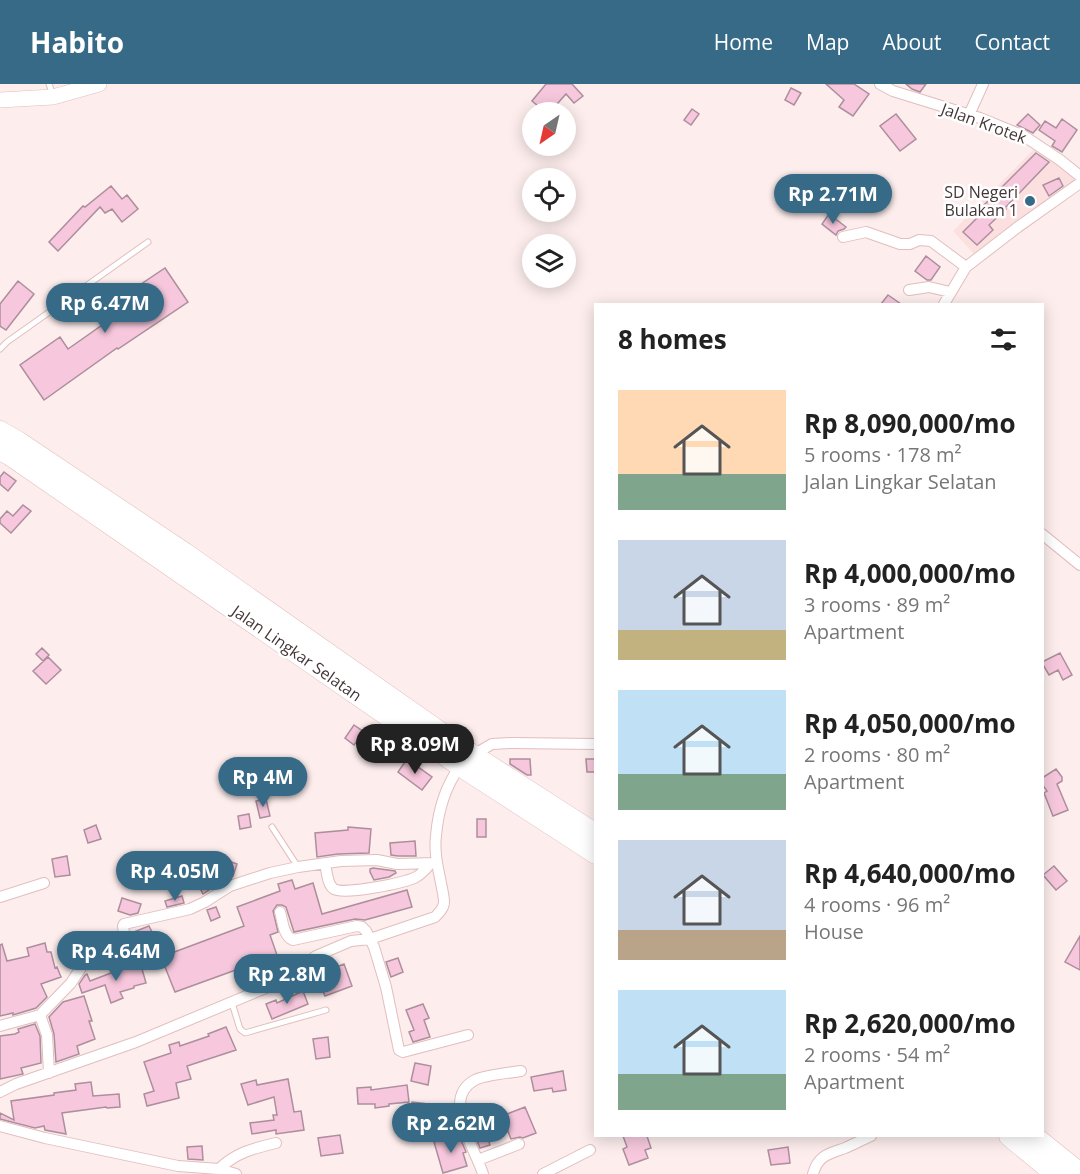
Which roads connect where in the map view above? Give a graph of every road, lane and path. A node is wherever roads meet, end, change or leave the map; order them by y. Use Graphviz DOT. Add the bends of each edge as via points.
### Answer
graph roads {
  1 [pos="99,84"];
  2 [pos="880,84"];
  3 [pos="983,84"];
  4 [pos="51,90"];
  5 [pos="0,100"];
  6 [pos="969,115"];
  7 [pos="1080,176"];
  8 [pos="1080,183"];
  9 [pos="843,237"];
  10 [pos="148,242"];
  11 [pos="966,267"];
  12 [pos="909,290"];
  13 [pos="950,292"];
  14 [pos="944,303"];
  15 [pos="0,349"];
  16 [pos="0,431"];
  17 [pos="0,450"];
  18 [pos="1044,536"];
  19 [pos="1080,565"];
  20 [pos="594,744"];
  21 [pos="467,761"];
  22 [pos="272,827"];
  23 [pos="594,833"];
  24 [pos="594,853"];
  25 [pos="325,864"];
  26 [pos="433,864"];
  27 [pos="298,867"];
  28 [pos="44,883"];
  29 [pos="0,897"];
  30 [pos="280,912"];
  31 [pos="370,939"];
  32 [pos="231,1002"];
  33 [pos="326,1010"];
  34 [pos="40,1015"];
  35 [pos="0,1026"];
  36 [pos="468,1035"];
  37 [pos="521,1071"];
  38 [pos="49,1073"];
  39 [pos="0,1092"];
  40 [pos="0,1126"];
  41 [pos="869,1137"];
  42 [pos="1010,1137"];
  43 [pos="1035,1137"];
  44 [pos="276,1143"];
  45 [pos="519,1144"];
  46 [pos="590,1150"];
  47 [pos="478,1160"];
  48 [pos="219,1169"];
  49 [pos="1078,1169"];
  50 [pos="179,1170"];
  51 [pos="236,1174"];
  52 [pos="483,1174"];
  53 [pos="543,1174"];
  54 [pos="813,1174"];
  55 [pos="1056,1174"];
  1 -- 4 [label="street"];
  2 -- 6 [label="street, Jalan Krotek"];
  3 -- 6 [label="street"];
  4 -- 5 [label="street"];
  6 -- 7 [label="street, Jalan Krotek" via="1024,136"];
  8 -- 11 [label="street"];
  9 -- 11 [label="street" via="866,232 900,244 930,241"];
  10 -- 15 [label="lane"];
  11 -- 13 [label="street"];
  12 -- 13 [label="street" via="929,287"];
  13 -- 14 [label="street"];
  16 -- 21 [label="highway, Jalan Lingkar Selatan" via="185,553"];
  17 -- 21 [label="highway, Jalan Lingkar Selatan"];
  18 -- 19 [label="street"];
  20 -- 21 [label="street" via="492,744"];
  21 -- 23 [label="highway, Jalan Lingkar Selatan"];
  21 -- 24 [label="highway, Jalan Lingkar Selatan"];
  21 -- 26 [label="street" via="451,779 441,806"];
  22 -- 27 [label="lane"];
  25 -- 26 [label="street" via="377,860"];
  25 -- 26 [label="street" via="330,885 337,891 355,891 415,878"];
  25 -- 27 [label="street"];
  26 -- 31 [label="street" via="444,903 439,914"];
  27 -- 34 [label="street" via="230,886 190,909 124,924 122,952 86,960 71,983"];
  28 -- 29 [label="street"];
  30 -- 31 [label="street" via="286,934 293,940 357,926"];
  31 -- 32 [label="street" via="351,941 316,956 291,976"];
  31 -- 36 [label="street" via="382,971 399,1050"];
  32 -- 33 [label="lane" via="245,1034"];
  32 -- 38 [label="street"];
  34 -- 35 [label="street"];
  34 -- 38 [label="street" via="47,1035"];
  37 -- 47 [label="street" via="476,1080 463,1091 462,1123"];
  38 -- 39 [label="street"];
  40 -- 50 [label="street"];
  41 -- 54 [label="street" via="827,1154"];
  42 -- 55 [label="highway"];
  43 -- 49 [label="highway"];
  44 -- 48 [label="street" via="250,1149"];
  45 -- 47 [label="street"];
  46 -- 53 [label="street"];
  47 -- 52 [label="street"];
  48 -- 50 [label="street"];
  48 -- 51 [label="street"];
}
